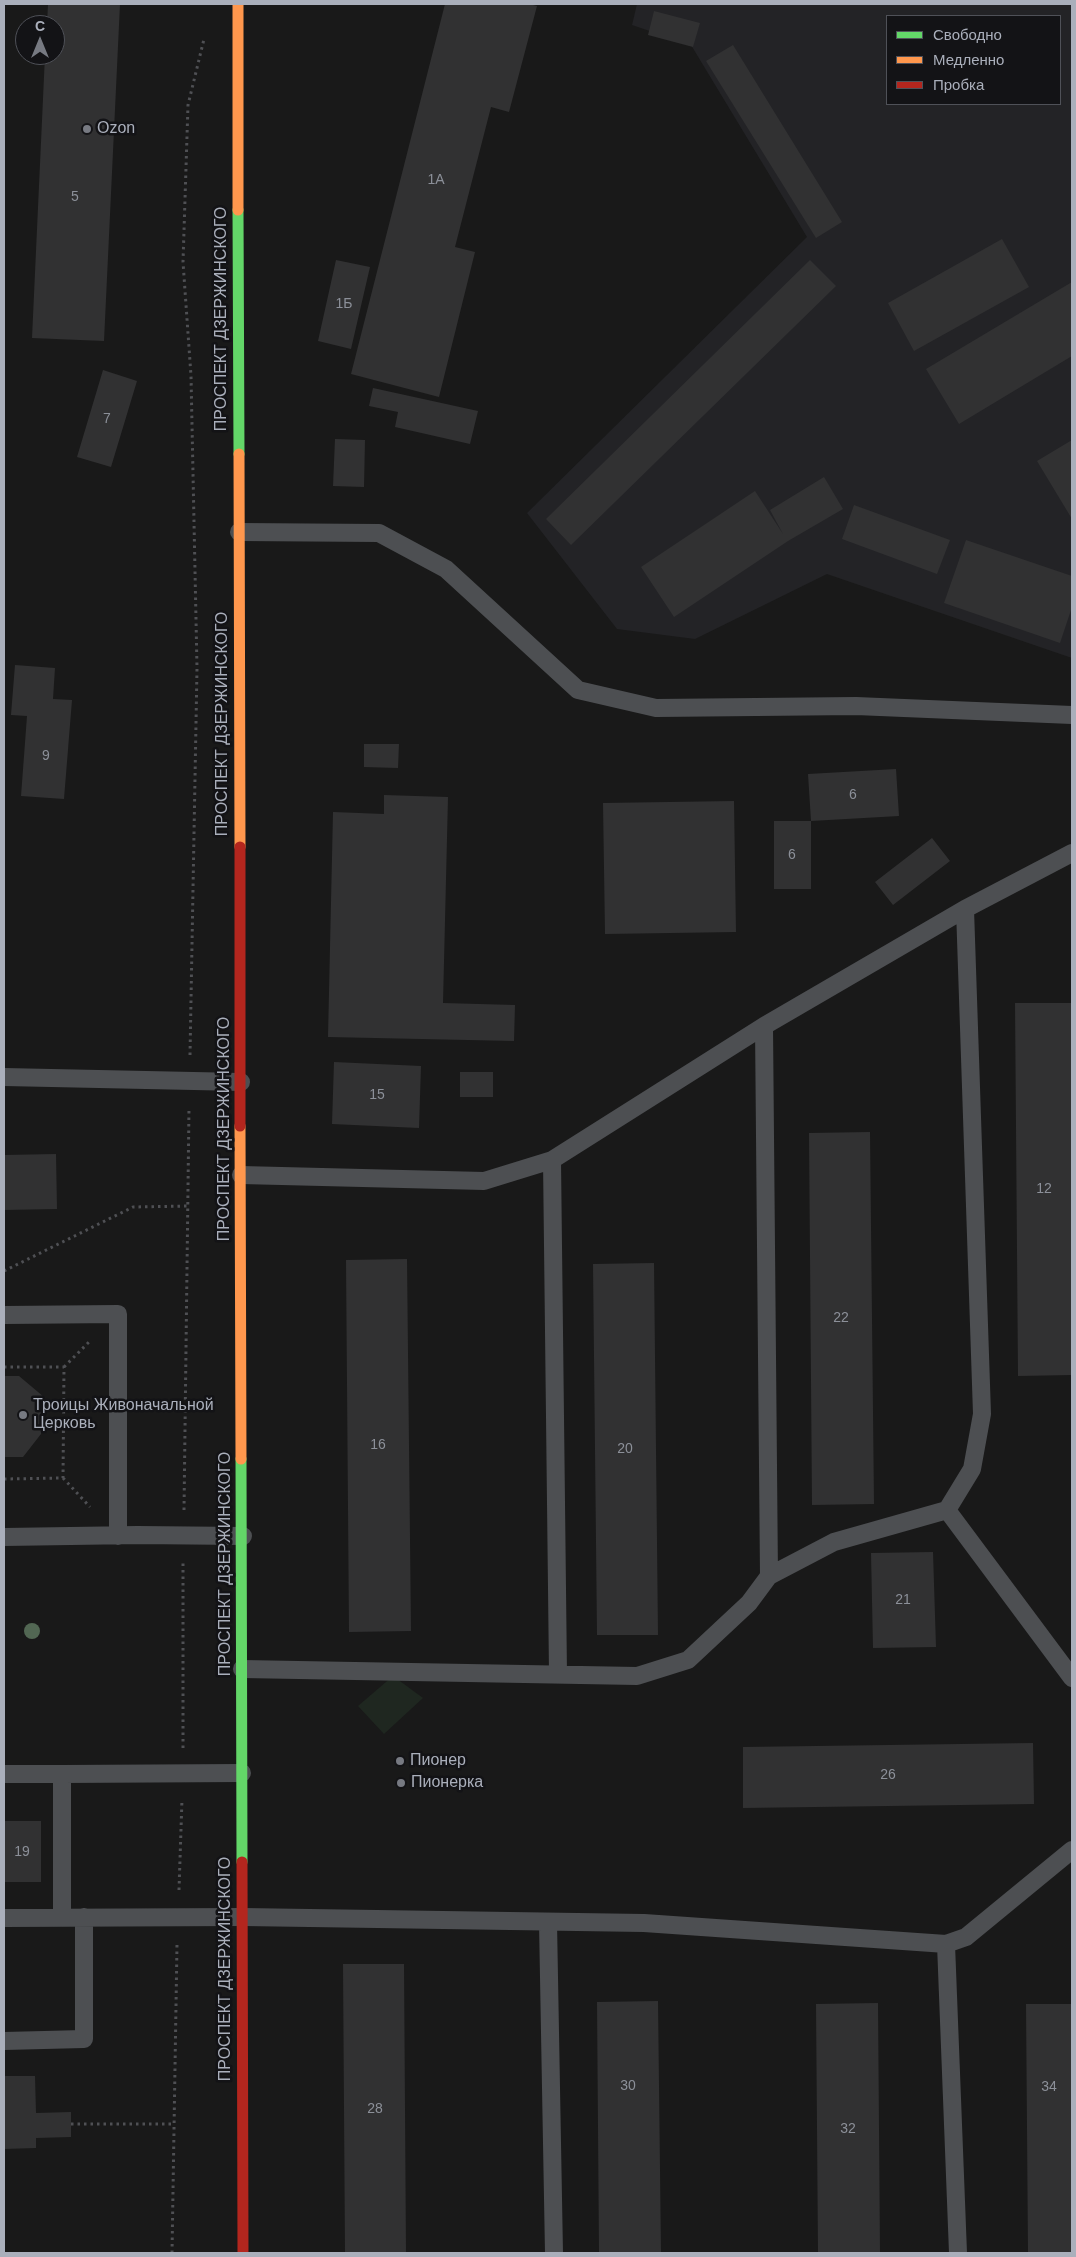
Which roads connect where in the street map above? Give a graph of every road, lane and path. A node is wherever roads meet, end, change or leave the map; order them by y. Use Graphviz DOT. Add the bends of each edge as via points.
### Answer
graph roads {
  1 [pos="238,4"];
  2 [pos="205,38"];
  3 [pos="239,532"];
  4 [pos="1072,715"];
  5 [pos="1072,853"];
  6 [pos="965,909"];
  7 [pos="764,1026"];
  8 [pos="4,1077"];
  9 [pos="189,1081"];
  10 [pos="241,1082"];
  11 [pos="552,1160"];
  12 [pos="241,1175"];
  13 [pos="189,1206"];
  14 [pos="4,1271"];
  15 [pos="4,1315"];
  16 [pos="4,1366"];
  17 [pos="4,1479"];
  18 [pos="947,1510"];
  19 [pos="183,1535"];
  20 [pos="118,1536"];
  21 [pos="242,1536"];
  22 [pos="4,1537"];
  23 [pos="769,1576"];
  24 [pos="242,1669"];
  25 [pos="558,1674"];
  26 [pos="1072,1678"];
  27 [pos="242,1773"];
  28 [pos="4,1774"];
  29 [pos="62,1774"];
  30 [pos="182,1774"];
  31 [pos="1072,1850"];
  32 [pos="84,1917"];
  33 [pos="178,1917"];
  34 [pos="242,1917"];
  35 [pos="4,1918"];
  36 [pos="62,1918"];
  37 [pos="548,1922"];
  38 [pos="946,1944"];
  39 [pos="4,2041"];
  40 [pos="71,2124"];
  41 [pos="175,2124"];
  42 [pos="172,2253"];
  43 [pos="243,2253"];
  44 [pos="554,2253"];
  45 [pos="958,2253"];
  1 -- 3 [label="street, ПРОСПЕКТ ДЗЕРЖИНСКОГО"];
  2 -- 9 [label="path" via="188,105 183,262 191,376 197,668"];
  3 -- 4 [label="lane" via="379,534 446,569 578,690 646,706 856,706"];
  3 -- 10 [label="street, ПРОСПЕКТ ДЗЕРЖИНСКОГО"];
  5 -- 6 [label="lane"];
  6 -- 7 [label="lane"];
  6 -- 18 [label="lane" via="982,1414 972,1469"];
  7 -- 11 [label="lane"];
  7 -- 23 [label="lane"];
  8 -- 9 [label="lane"];
  9 -- 10 [label="lane"];
  9 -- 13 [label="path"];
  10 -- 12 [label="street, ПРОСПЕКТ ДЗЕРЖИНСКОГО"];
  11 -- 12 [label="lane" via="484,1181"];
  11 -- 25 [label="lane"];
  12 -- 21 [label="street, ПРОСПЕКТ ДЗЕРЖИНСКОГО"];
  13 -- 14 [label="path" via="133,1207"];
  13 -- 19 [label="path"];
  15 -- 20 [label="lane" via="118,1314"];
  16 -- 17 [label="path" via="64,1367 64,1376 63,1478"];
  18 -- 23 [label="lane" via="834,1542"];
  18 -- 26 [label="lane"];
  19 -- 20 [label="lane"];
  19 -- 21 [label="lane"];
  19 -- 30 [label="path"];
  20 -- 22 [label="lane"];
  21 -- 24 [label="street, ПРОСПЕКТ ДЗЕРЖИНСКОГО"];
  23 -- 25 [label="lane" via="748,1603 688,1660 637,1676"];
  24 -- 25 [label="lane"];
  24 -- 27 [label="street, ПРОСПЕКТ ДЗЕРЖИНСКОГО"];
  27 -- 30 [label="lane"];
  27 -- 34 [label="street, ПРОСПЕКТ ДЗЕРЖИНСКОГО"];
  28 -- 29 [label="lane"];
  29 -- 30 [label="lane"];
  29 -- 36 [label="lane"];
  30 -- 33 [label="path"];
  31 -- 38 [label="lane" via="966,1937"];
  32 -- 33 [label="lane"];
  32 -- 36 [label="lane"];
  32 -- 39 [label="lane" via="84,2039"];
  33 -- 34 [label="lane"];
  33 -- 41 [label="path"];
  34 -- 37 [label="lane"];
  34 -- 43 [label="street, ПРОСПЕКТ ДЗЕРЖИНСКОГО"];
  35 -- 36 [label="lane"];
  37 -- 38 [label="lane" via="644,1923"];
  37 -- 44 [label="lane"];
  38 -- 45 [label="lane"];
  40 -- 41 [label="path"];
  41 -- 42 [label="path"];
}
